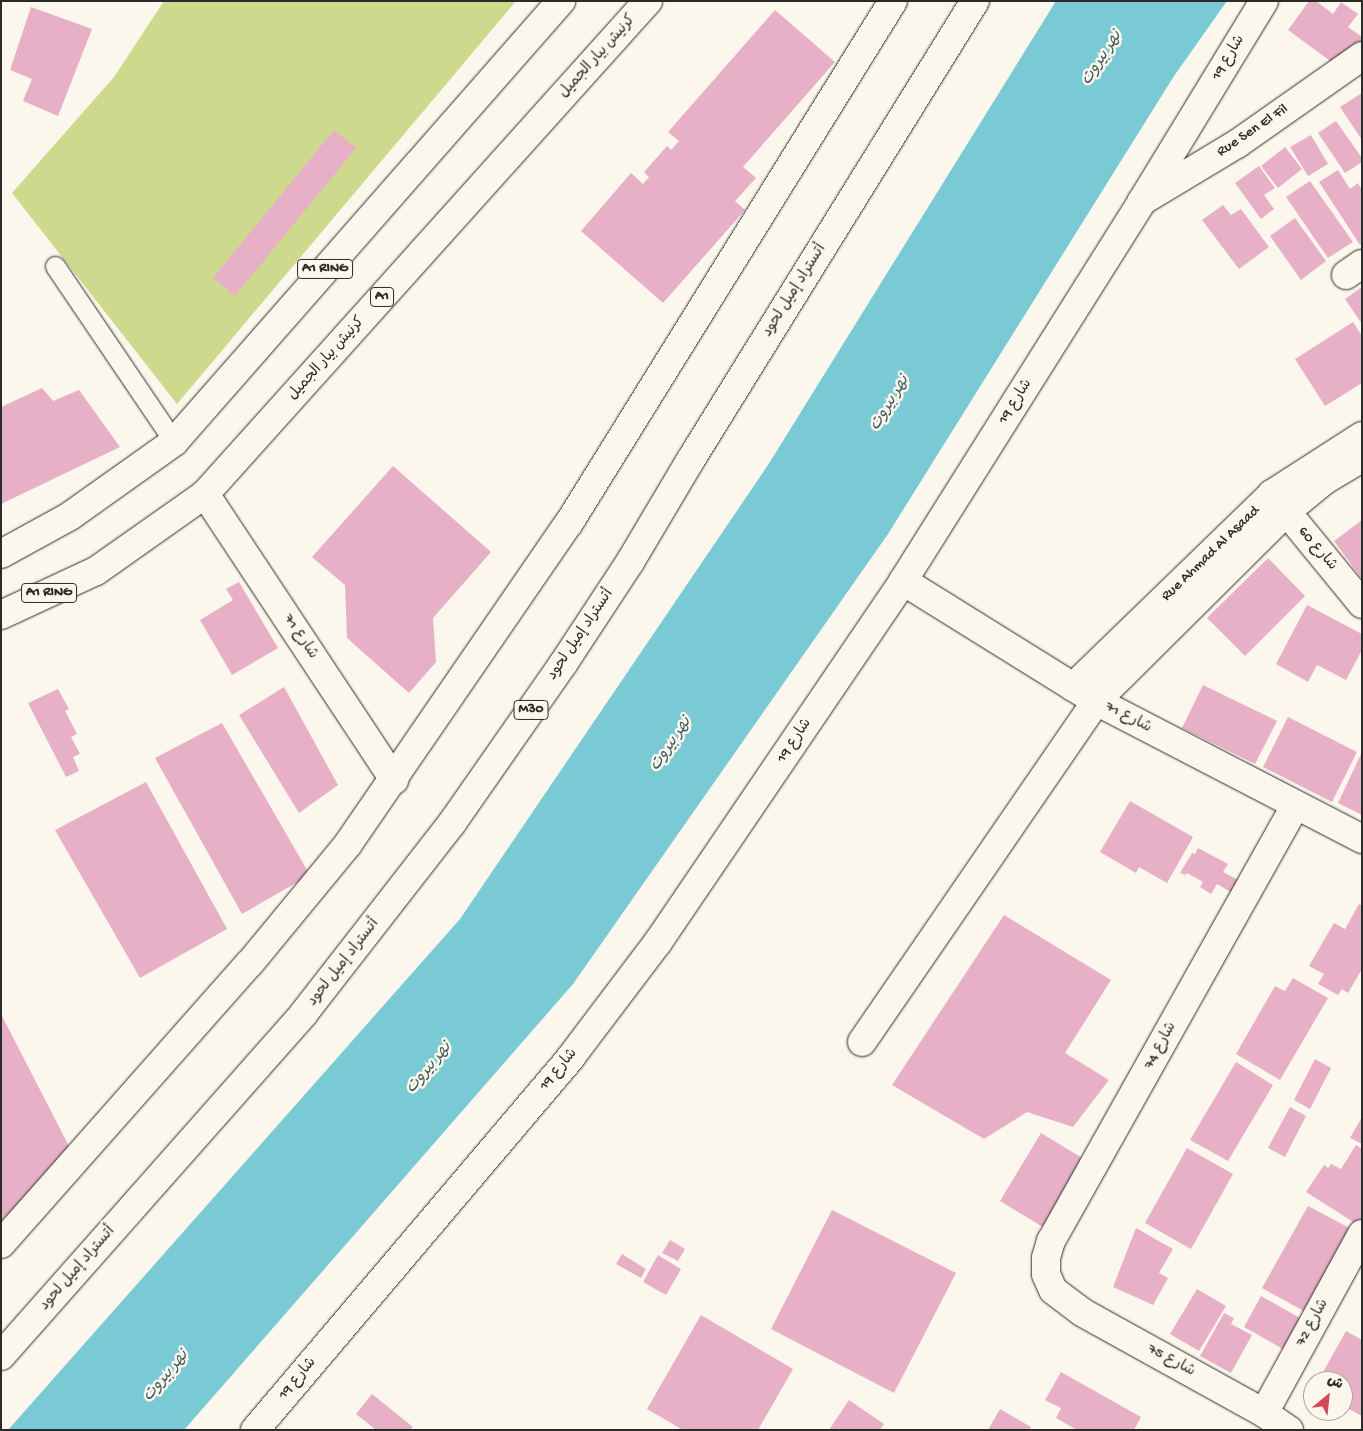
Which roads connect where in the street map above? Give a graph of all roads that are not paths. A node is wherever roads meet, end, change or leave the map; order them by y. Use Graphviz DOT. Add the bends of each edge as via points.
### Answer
graph roads {
  1 [pos="561,1"];
  2 [pos="648,1"];
  3 [pos="893,1"];
  4 [pos="976,1"];
  5 [pos="1264,1"];
  6 [pos="1362,56"];
  7 [pos="1142,201"];
  8 [pos="55,266"];
  9 [pos="1362,436"];
  10 [pos="174,442"];
  11 [pos="1362,458"];
  12 [pos="205,494"];
  13 [pos="1279,503"];
  14 [pos="70,516"];
  15 [pos="1,542"];
  16 [pos="1,554"];
  17 [pos="96,571"];
  18 [pos="903,581"];
  19 [pos="1362,604"];
  20 [pos="1,615"];
  21 [pos="1,626"];
  22 [pos="1073,687"];
  23 [pos="1096,701"];
  24 [pos="394,780"];
  25 [pos="1295,806"];
  26 [pos="1362,839"];
  27 [pos="862,1042"];
  28 [pos="1362,1234"];
  29 [pos="1,1244"];
  30 [pos="1053,1290"];
  31 [pos="1,1356"];
  32 [pos="1264,1413"];
  33 [pos="255,1430"];
  34 [pos="1290,1430"];
  1 -- 10 [label="main road, A1 RING"];
  2 -- 12 [label="main road, كرنيش بيار الجميل / A1"];
  3 -- 24 [label="main road" via="569,523"];
  4 -- 31 [label="main road, أتستراد إميل لحود / M30" via="630,562 452,823 304,1013"];
  5 -- 7 [label="main road, شارع 19"];
  6 -- 7 [label="main road, Rue Sen El Fil" via="1237,144"];
  7 -- 18 [label="main road, شارع 19"];
  8 -- 10 [label="lane"];
  9 -- 13 [label="main road, Rue Ahmad Al Asaad"];
  10 -- 14 [label="main road, A1 RING"];
  11 -- 13 [label="main road, Rue Ahmad Al Asaad"];
  12 -- 17 [label="main road, كرنيش بيار الجميل / A1"];
  12 -- 24 [label="main road, شارع 71"];
  13 -- 19 [label="main road, شارع 60"];
  13 -- 22 [label="main road, Rue Ahmad Al Asaad"];
  13 -- 23 [label="main road, Rue Ahmad Al Asaad"];
  14 -- 15 [label="main road"];
  14 -- 16 [label="main road, A1 RING"];
  17 -- 20 [label="main road, كرنيش بيار الجميل / A1 RING"];
  17 -- 21 [label="main road"];
  18 -- 22 [label="main road, شارع 71"];
  18 -- 33 [label="main road, شارع 19" via="658,942 571,1058"];
  22 -- 23 [label="main road, شارع 71"];
  23 -- 25 [label="main road, شارع 71"];
  23 -- 27 [label="main road, Rue Ahmad Al Asaad"];
  24 -- 29 [label="main road" via="306,897"];
  25 -- 26 [label="main road, شارع 71"];
  25 -- 30 [label="main road, شارع 74" via="1052,1241 1046,1258 1046,1274"];
  28 -- 32 [label="main road, شارع 72"];
  30 -- 32 [label="main road, شارع 75" via="1082,1312"];
  32 -- 34 [label="main road, شارع 75"];
}
